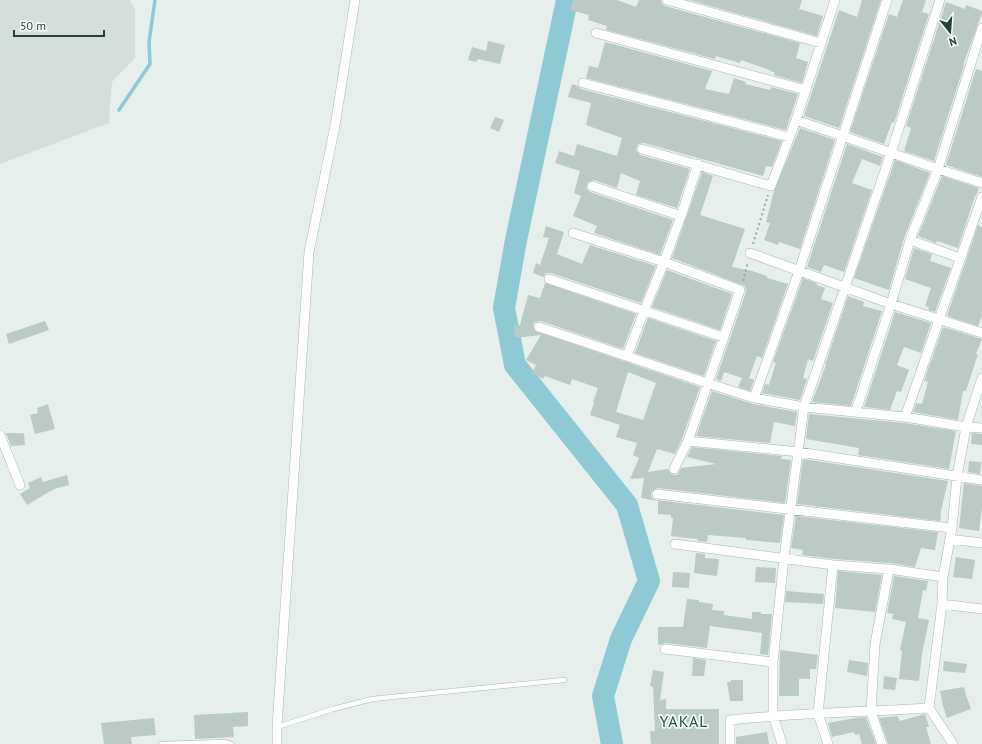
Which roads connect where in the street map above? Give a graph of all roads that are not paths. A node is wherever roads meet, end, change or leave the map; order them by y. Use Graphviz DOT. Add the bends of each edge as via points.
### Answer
graph roads {
  1 [pos="355,0"];
  2 [pos="667,0"];
  3 [pos="835,0"];
  4 [pos="887,0"];
  5 [pos="940,0"];
  6 [pos="982,28"];
  7 [pos="596,33"];
  8 [pos="821,43"];
  9 [pos="583,83"];
  10 [pos="806,90"];
  11 [pos="796,120"];
  12 [pos="843,135"];
  13 [pos="789,138"];
  14 [pos="642,149"];
  15 [pos="891,153"];
  16 [pos="698,164"];
  17 [pos="938,169"];
  18 [pos="982,183"];
  19 [pos="592,186"];
  20 [pos="982,197"];
  21 [pos="681,216"];
  22 [pos="573,233"];
  23 [pos="910,240"];
  24 [pos="750,254"];
  25 [pos="960,258"];
  26 [pos="664,262"];
  27 [pos="799,271"];
  28 [pos="549,279"];
  29 [pos="845,287"];
  30 [pos="891,304"];
  31 [pos="644,311"];
  32 [pos="939,318"];
  33 [pos="539,327"];
  34 [pos="982,332"];
  35 [pos="723,337"];
  36 [pos="627,356"];
  37 [pos="982,378"];
  38 [pos="707,383"];
  39 [pos="754,398"];
  40 [pos="804,407"];
  41 [pos="856,411"];
  42 [pos="904,417"];
  43 [pos="966,427"];
  44 [pos="982,428"];
  45 [pos="0,435"];
  46 [pos="688,441"];
  47 [pos="799,452"];
  48 [pos="674,469"];
  49 [pos="957,477"];
  50 [pos="982,480"];
  51 [pos="20,485"];
  52 [pos="657,494"];
  53 [pos="792,509"];
  54 [pos="952,528"];
  55 [pos="950,539"];
  56 [pos="982,543"];
  57 [pos="675,544"];
  58 [pos="784,558"];
  59 [pos="833,564"];
  60 [pos="889,569"];
  61 [pos="943,577"];
  62 [pos="942,604"];
  63 [pos="982,610"];
  64 [pos="665,649"];
  65 [pos="773,662"];
  66 [pos="564,680"];
  67 [pos="929,708"];
  68 [pos="871,712"];
  69 [pos="818,714"];
  70 [pos="773,716"];
  71 [pos="277,727"];
  72 [pos="161,744"];
  73 [pos="231,744"];
  74 [pos="277,744"];
  75 [pos="730,744"];
  76 [pos="782,744"];
  77 [pos="828,744"];
  78 [pos="882,744"];
  79 [pos="953,744"];
  1 -- 71 [label="street" via="335,126 309,252"];
  2 -- 8 [label="street"];
  3 -- 8 [label="street"];
  4 -- 12 [label="street"];
  5 -- 15 [label="street"];
  6 -- 17 [label="street"];
  7 -- 10 [label="street"];
  8 -- 10 [label="street"];
  9 -- 13 [label="street"];
  10 -- 11 [label="street"];
  11 -- 12 [label="street"];
  11 -- 13 [label="street"];
  12 -- 15 [label="street"];
  12 -- 27 [label="street"];
  13 -- 16 [label="street" via="771,186"];
  14 -- 16 [label="street"];
  15 -- 17 [label="street"];
  15 -- 29 [label="street"];
  16 -- 21 [label="street"];
  17 -- 18 [label="street"];
  17 -- 23 [label="street"];
  19 -- 21 [label="street"];
  20 -- 25 [label="street"];
  21 -- 26 [label="street"];
  22 -- 26 [label="street"];
  23 -- 25 [label="street"];
  23 -- 30 [label="street"];
  24 -- 27 [label="street"];
  25 -- 32 [label="street"];
  26 -- 31 [label="street"];
  26 -- 35 [label="street" via="740,290"];
  27 -- 29 [label="street"];
  27 -- 39 [label="street"];
  28 -- 31 [label="street"];
  29 -- 30 [label="street"];
  29 -- 40 [label="street"];
  30 -- 32 [label="street"];
  30 -- 41 [label="street"];
  31 -- 35 [label="street"];
  31 -- 36 [label="street"];
  32 -- 34 [label="street"];
  32 -- 42 [label="street"];
  33 -- 36 [label="street"];
  35 -- 38 [label="street"];
  36 -- 38 [label="street"];
  37 -- 43 [label="street"];
  38 -- 39 [label="street"];
  38 -- 46 [label="street"];
  39 -- 40 [label="street"];
  40 -- 41 [label="street"];
  40 -- 47 [label="street"];
  41 -- 42 [label="street"];
  42 -- 43 [label="street"];
  43 -- 44 [label="street"];
  43 -- 49 [label="street"];
  45 -- 51 [label="street"];
  46 -- 47 [label="street"];
  46 -- 48 [label="street"];
  47 -- 49 [label="street"];
  47 -- 53 [label="street"];
  49 -- 50 [label="street"];
  49 -- 54 [label="street"];
  52 -- 53 [label="street"];
  53 -- 54 [label="street"];
  53 -- 58 [label="street"];
  54 -- 55 [label="street"];
  55 -- 56 [label="street"];
  55 -- 61 [label="street"];
  57 -- 58 [label="street"];
  58 -- 59 [label="street"];
  58 -- 65 [label="street"];
  59 -- 60 [label="street"];
  59 -- 69 [label="street"];
  60 -- 61 [label="street"];
  60 -- 68 [label="street" via="876,644"];
  61 -- 62 [label="street"];
  62 -- 63 [label="street"];
  62 -- 67 [label="street"];
  64 -- 65 [label="street"];
  65 -- 70 [label="street"];
  66 -- 71 [label="lane" via="372,699"];
  67 -- 68 [label="street"];
  67 -- 79 [label="street"];
  68 -- 69 [label="street"];
  68 -- 78 [label="street"];
  69 -- 70 [label="street"];
  69 -- 77 [label="street"];
  70 -- 75 [label="street" via="730,720"];
  70 -- 76 [label="street"];
  71 -- 74 [label="street"];
  72 -- 73 [label="lane"];
}
